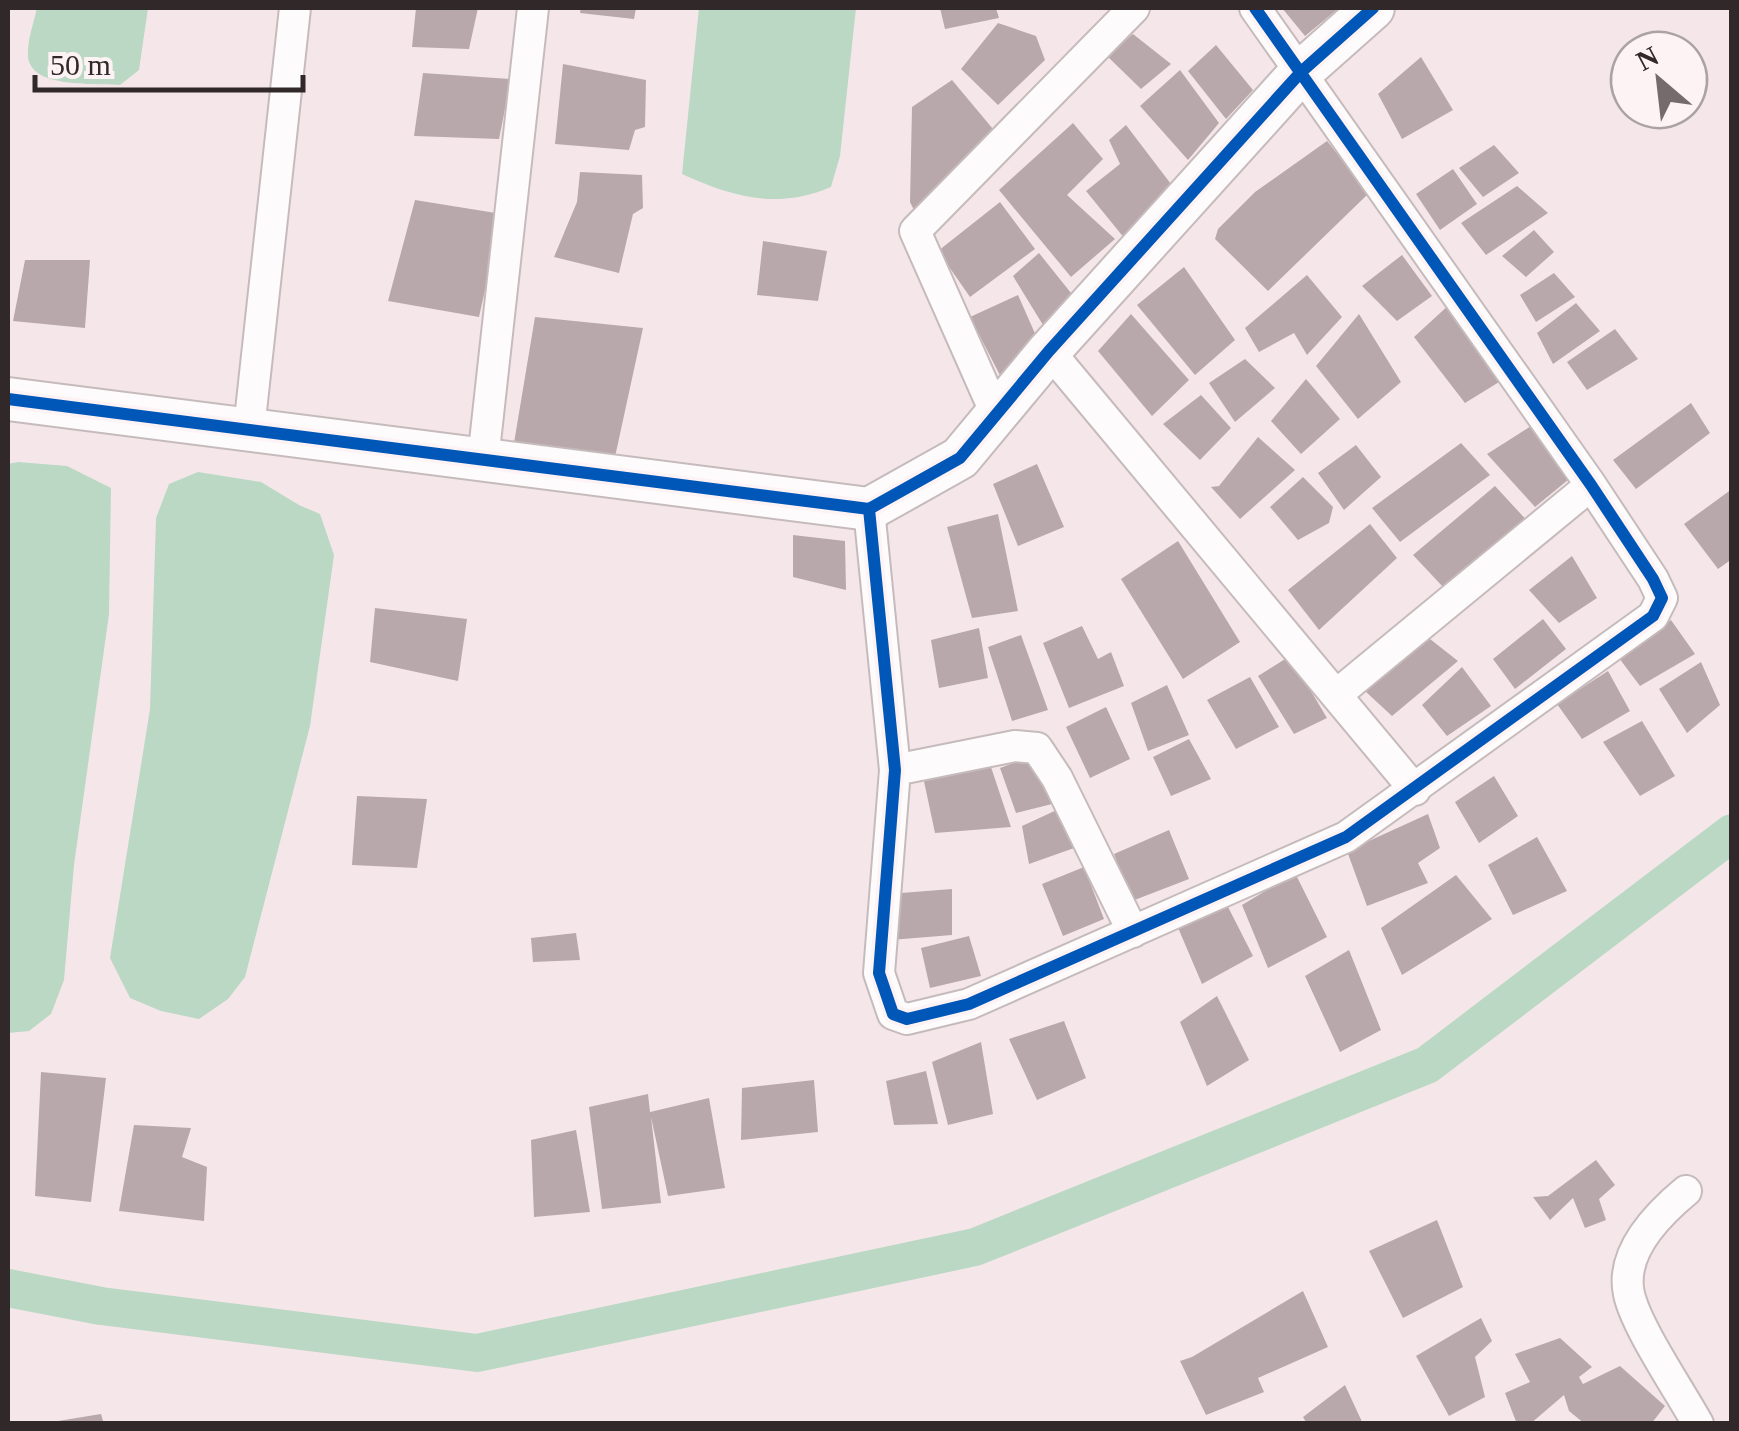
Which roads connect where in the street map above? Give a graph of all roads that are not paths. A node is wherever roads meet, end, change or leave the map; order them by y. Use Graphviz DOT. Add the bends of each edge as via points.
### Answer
graph roads {
  1 [pos="294,8"];
  2 [pos="533,8"];
  3 [pos="1134,8"];
  4 [pos="1255,8"];
  5 [pos="1372,8"];
  6 [pos="1301,72"];
  7 [pos="1049,351"];
  8 [pos="8,399"];
  9 [pos="996,414"];
  10 [pos="249,428"];
  11 [pos="483,460"];
  12 [pos="1591,485"];
  13 [pos="869,509"];
  14 [pos="1336,695"];
  15 [pos="895,770"];
  16 [pos="1414,790"];
  17 [pos="1134,932"];
  18 [pos="1686,1191"];
  19 [pos="1698,1424"];
  1 -- 10 [label="street"];
  2 -- 11 [label="street"];
  3 -- 9 [label="street" via="915,231"];
  4 -- 6 [label="street"];
  5 -- 6 [label="street"];
  6 -- 7 [label="street"];
  6 -- 12 [label="street"];
  7 -- 9 [label="street"];
  7 -- 14 [label="street"];
  8 -- 10 [label="street"];
  9 -- 13 [label="street" via="960,458"];
  10 -- 11 [label="street"];
  11 -- 13 [label="street"];
  12 -- 14 [label="street"];
  12 -- 16 [label="street" via="1653,578 1662,598 1654,616"];
  13 -- 15 [label="street"];
  14 -- 16 [label="street"];
  15 -- 17 [label="street" via="1015,746 1037,748"];
  15 -- 17 [label="street" via="879,973 892,1014 907,1019 969,1004"];
  16 -- 17 [label="street" via="1346,837"];
  18 -- 19 [label="street" via="1658,1215 1632,1257 1628,1292"];
}
